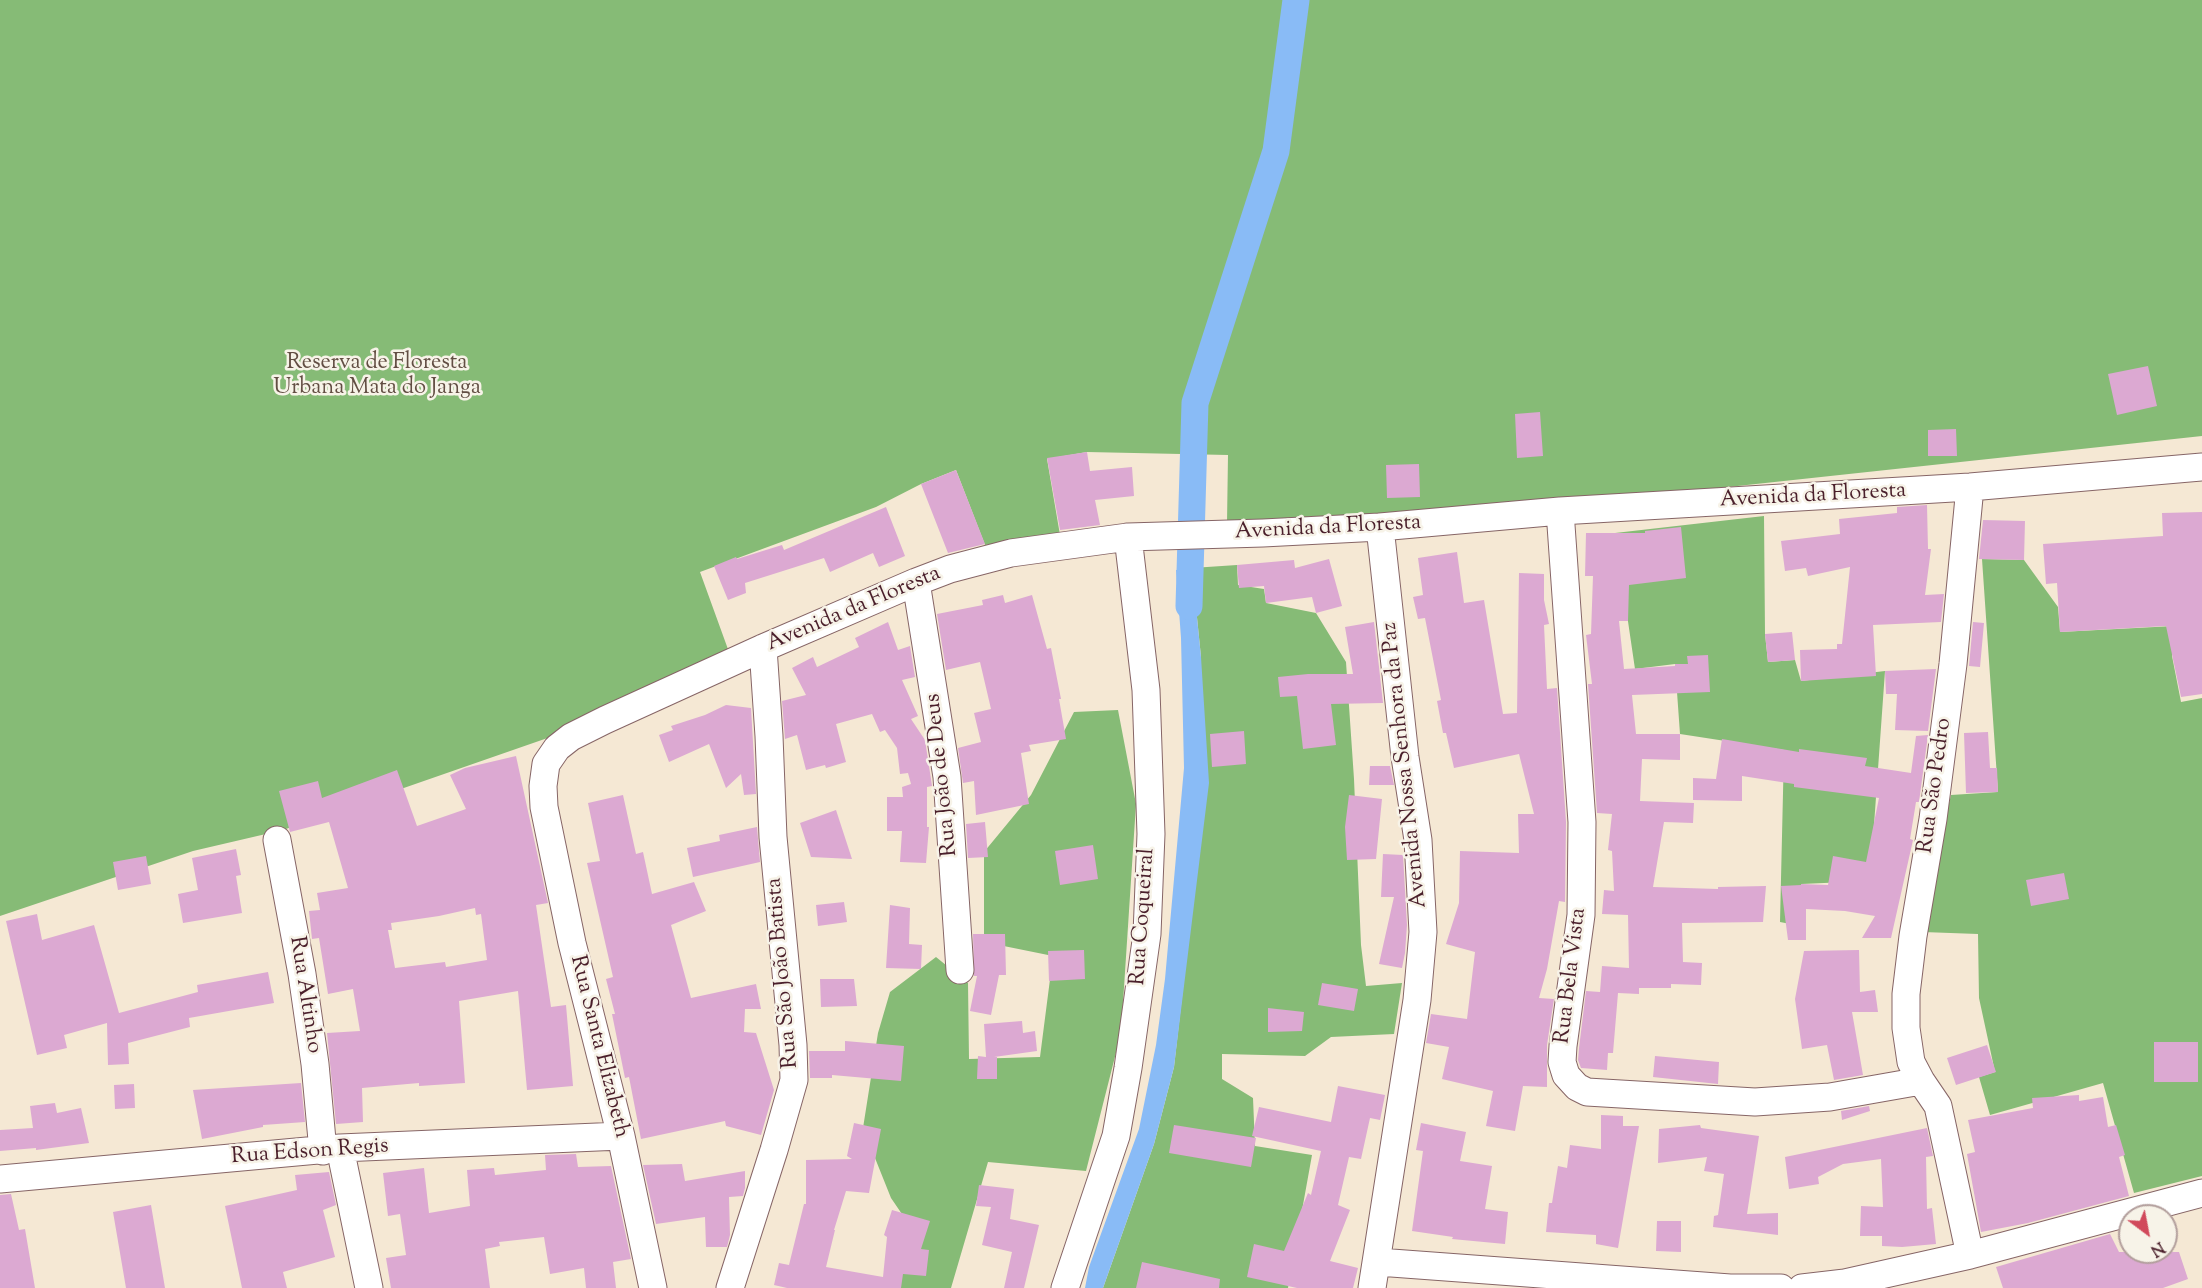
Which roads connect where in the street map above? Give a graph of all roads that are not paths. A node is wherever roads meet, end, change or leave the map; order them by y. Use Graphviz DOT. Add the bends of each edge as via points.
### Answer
graph roads {
  1 [pos="2202,466"];
  2 [pos="1970,487"];
  3 [pos="1560,511"];
  4 [pos="1380,527"];
  5 [pos="1137,537"];
  6 [pos="916,582"];
  7 [pos="763,648"];
  8 [pos="544,807"];
  9 [pos="277,840"];
  10 [pos="960,970"];
  11 [pos="1921,1081"];
  12 [pos="621,1136"];
  13 [pos="331,1149"];
  14 [pos="0,1179"];
  15 [pos="2202,1193"];
  16 [pos="1970,1255"];
  17 [pos="1375,1275"];
  18 [pos="1897,1280"];
  19 [pos="369,1288"];
  20 [pos="652,1288"];
  21 [pos="730,1288"];
  22 [pos="1065,1288"];
  23 [pos="1781,1288"];
  24 [pos="1802,1288"];
  1 -- 2 [label="street, Avenida da Floresta"];
  2 -- 3 [label="street, Avenida da Floresta"];
  2 -- 11 [label="street, Rua São Pedro" via="1953,664 1906,994 1911,1062"];
  3 -- 4 [label="street, Avenida da Floresta"];
  3 -- 11 [label="street, Rua Bela Vista" via="1582,822 1581,915 1563,1046 1566,1075 1587,1092 1755,1102 1830,1097"];
  4 -- 5 [label="street, Avenida da Floresta"];
  4 -- 17 [label="street, Avenida Nossa Senhora da Paz" via="1405,758 1418,840 1423,932 1417,1000"];
  5 -- 6 [label="street, Avenida da Floresta" via="1011,553"];
  5 -- 22 [label="street, Rua Coqueiral" via="1150,834 1147,934 1116,1136"];
  6 -- 7 [label="street, Avenida da Floresta"];
  6 -- 10 [label="street, Rua João de Deus" via="947,777"];
  7 -- 8 [label="street, Avenida da Floresta" via="564,742 546,764"];
  7 -- 21 [label="street, Rua São João Batista" via="772,837 794,1080"];
  8 -- 12 [label="street, Rua Santa Elizabeth" via="572,943"];
  9 -- 13 [label="street, Rua Altinho"];
  11 -- 16 [label="street" via="1938,1106"];
  12 -- 13 [label="street, Rua Edson Regis"];
  12 -- 20 [label="street, Rua Santa Elizabeth"];
  13 -- 14 [label="street, Rua Edson Regis"];
  13 -- 19 [label="street, Rua Altinho"];
  15 -- 16 [label="street"];
  16 -- 18 [label="street"];
  17 -- 23 [label="street"];
  18 -- 24 [label="street"];
}
